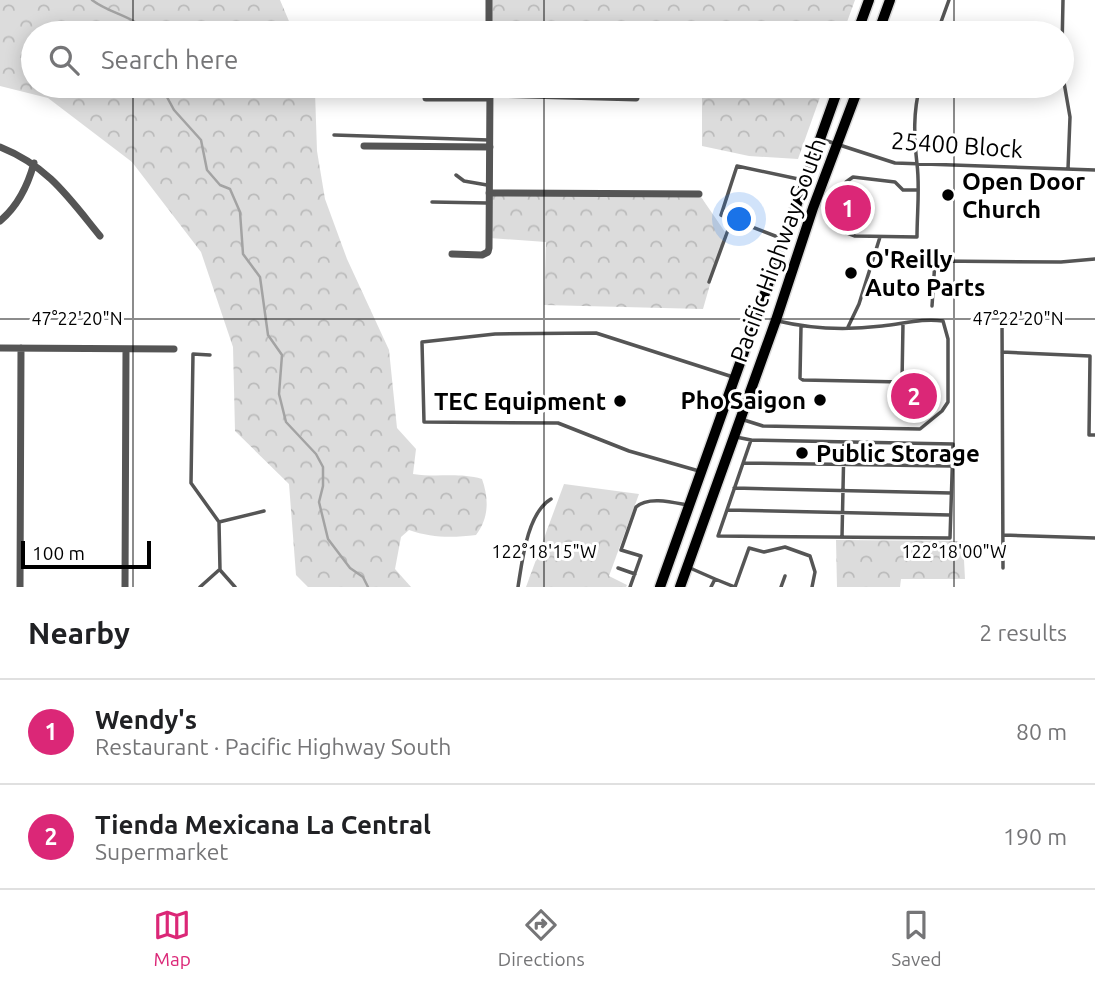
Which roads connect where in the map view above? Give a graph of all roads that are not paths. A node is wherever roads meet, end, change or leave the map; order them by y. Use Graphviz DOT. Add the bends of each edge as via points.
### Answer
graph roads {
  1 [pos="489,0"];
  2 [pos="869,0"];
  3 [pos="890,0"];
  4 [pos="949,0"];
  5 [pos="1063,0"];
  6 [pos="489,21"];
  7 [pos="861,21"];
  8 [pos="882,21"];
  9 [pos="941,21"];
  10 [pos="1063,21"];
  11 [pos="490,98"];
  12 [pos="835,98"];
  13 [pos="855,98"];
  14 [pos="918,98"];
  15 [pos="1067,98"];
  16 [pos="334,135"];
  17 [pos="820,139"];
  18 [pos="490,144"];
  19 [pos="838,145"];
  20 [pos="364,146"];
  21 [pos="0,147"];
  22 [pos="34,163"];
  23 [pos="917,164"];
  24 [pos="1068,170"];
  25 [pos="1095,170"];
  26 [pos="456,175"];
  27 [pos="805,181"];
  28 [pos="489,189"];
  29 [pos="917,190"];
  30 [pos="699,194"];
  31 [pos="432,202"];
  32 [pos="489,202"];
  33 [pos="732,219"];
  34 [pos="0,221"];
  35 [pos="100,236"];
  36 [pos="880,237"];
  37 [pos="784,240"];
  38 [pos="452,254"];
  39 [pos="1095,259"];
  40 [pos="709,282"];
  41 [pos="932,306"];
  42 [pos="776,320"];
  43 [pos="1002,320"];
  44 [pos="903,323"];
  45 [pos="801,327"];
  46 [pos="848,327"];
  47 [pos="0,348"];
  48 [pos="21,348"];
  49 [pos="126,349"];
  50 [pos="174,349"];
  51 [pos="1002,352"];
  52 [pos="210,355"];
  53 [pos="735,378"];
  54 [pos="740,418"];
  55 [pos="1095,435"];
  56 [pos="734,437"];
  57 [pos="751,440"];
  58 [pos="844,442"];
  59 [pos="743,463"];
  60 [pos="843,464"];
  61 [pos="952,466"];
  62 [pos="702,471"];
  63 [pos="734,488"];
  64 [pos="843,491"];
  65 [pos="951,493"];
  66 [pos="551,499"];
  67 [pos="690,505"];
  68 [pos="727,510"];
  69 [pos="264,511"];
  70 [pos="842,512"];
  71 [pos="950,515"];
  72 [pos="219,522"];
  73 [pos="1003,535"];
  74 [pos="842,537"];
  75 [pos="1095,538"];
  76 [pos="618,568"];
  77 [pos="687,568"];
  78 [pos="1003,568"];
  79 [pos="220,570"];
  80 [pos="635,574"];
  81 [pos="785,576"];
  82 [pos="715,579"];
  83 [pos="20,587"];
  84 [pos="125,587"];
  85 [pos="200,587"];
  86 [pos="235,587"];
  87 [pos="518,587"];
  88 [pos="630,587"];
  89 [pos="660,587"];
  90 [pos="680,587"];
  91 [pos="711,587"];
  92 [pos="781,587"];
  93 [pos="812,587"];
  1 -- 6 [label="street"];
  2 -- 7 [label="main road"];
  3 -- 8 [label="main road"];
  4 -- 9 [label="lane"];
  5 -- 10 [label="lane"];
  11 -- 18 [label="street"];
  12 -- 17 [label="main road, Pacific Highway South"];
  13 -- 19 [label="main road, Pacific Highway South"];
  14 -- 23 [label="lane"];
  15 -- 24 [label="lane"];
  16 -- 18 [label="lane"];
  17 -- 19 [label="lane, 25400 Block"];
  17 -- 27 [label="main road, Pacific Highway South"];
  18 -- 20 [label="street"];
  18 -- 28 [label="street"];
  19 -- 23 [label="lane, 25400 Block" via="895,163"];
  19 -- 42 [label="main road, Pacific Highway South"];
  21 -- 22 [label="street"];
  22 -- 34 [label="street" via="24,190"];
  22 -- 35 [label="street" via="55,181"];
  23 -- 24 [label="lane, 25400 Block"];
  23 -- 29 [label="lane"];
  24 -- 25 [label="lane, 25400 Block"];
  26 -- 28 [label="lane"];
  27 -- 33 [label="lane" via="737,166 721,215"];
  27 -- 37 [label="main road, Pacific Highway South"];
  28 -- 30 [label="street"];
  28 -- 32 [label="street"];
  29 -- 36 [label="lane" via="916,237"];
  29 -- 36 [label="lane" via="853,177 846,182 834,228"];
  31 -- 32 [label="lane"];
  32 -- 38 [label="street" via="488,252"];
  33 -- 37 [label="lane"];
  33 -- 40 [label="lane"];
  36 -- 46 [label="lane"];
  37 -- 53 [label="main road, Pacific Highway South"];
  39 -- 41 [label="lane" via="935,261"];
  42 -- 45 [label="lane"];
  42 -- 54 [label="main road, Pacific Highway South"];
  43 -- 51 [label="lane"];
  44 -- 45 [label="lane" via="902,382 803,380"];
  44 -- 46 [label="lane"];
  44 -- 54 [label="lane" via="943,321 947,329 948,402 920,429 763,426"];
  45 -- 46 [label="lane"];
  47 -- 48 [label="street"];
  48 -- 49 [label="street"];
  48 -- 83 [label="street"];
  49 -- 50 [label="street"];
  49 -- 84 [label="street"];
  51 -- 55 [label="lane" via="1090,356 1089,435"];
  51 -- 73 [label="lane"];
  52 -- 72 [label="lane" via="193,354 191,483"];
  53 -- 62 [label="main road, Pacific Highway South"];
  53 -- 62 [label="lane" via="596,333 495,334 422,342 424,422 558,423 629,451"];
  54 -- 56 [label="main road, Pacific Highway South"];
  56 -- 57 [label="lane"];
  56 -- 77 [label="main road, Pacific Highway South"];
  57 -- 58 [label="lane"];
  57 -- 59 [label="lane"];
  58 -- 60 [label="lane"];
  58 -- 61 [label="lane" via="953,444"];
  59 -- 60 [label="lane"];
  59 -- 63 [label="lane"];
  60 -- 61 [label="lane"];
  60 -- 64 [label="lane"];
  61 -- 65 [label="lane"];
  62 -- 67 [label="main road, Pacific Highway South"];
  63 -- 64 [label="lane"];
  63 -- 68 [label="lane"];
  64 -- 65 [label="lane"];
  64 -- 70 [label="lane"];
  65 -- 71 [label="lane"];
  66 -- 87 [label="lane" via="540,508 531,530"];
  67 -- 80 [label="lane" via="648,501 636,507 621,550 641,556"];
  67 -- 89 [label="main road, Pacific Highway South"];
  68 -- 70 [label="lane"];
  68 -- 74 [label="lane" via="718,536"];
  69 -- 72 [label="lane"];
  70 -- 71 [label="lane"];
  70 -- 74 [label="lane"];
  71 -- 74 [label="lane" via="950,538"];
  72 -- 79 [label="lane"];
  73 -- 75 [label="lane"];
  73 -- 78 [label="lane"];
  76 -- 80 [label="lane"];
  77 -- 82 [label="lane"];
  77 -- 90 [label="main road, Pacific Highway South"];
  79 -- 85 [label="lane"];
  79 -- 86 [label="lane"];
  80 -- 88 [label="lane"];
  81 -- 92 [label="lane"];
  82 -- 91 [label="lane"];
  82 -- 93 [label="lane" via="735,587 749,548 764,552 785,547 810,556 815,572"];
}
